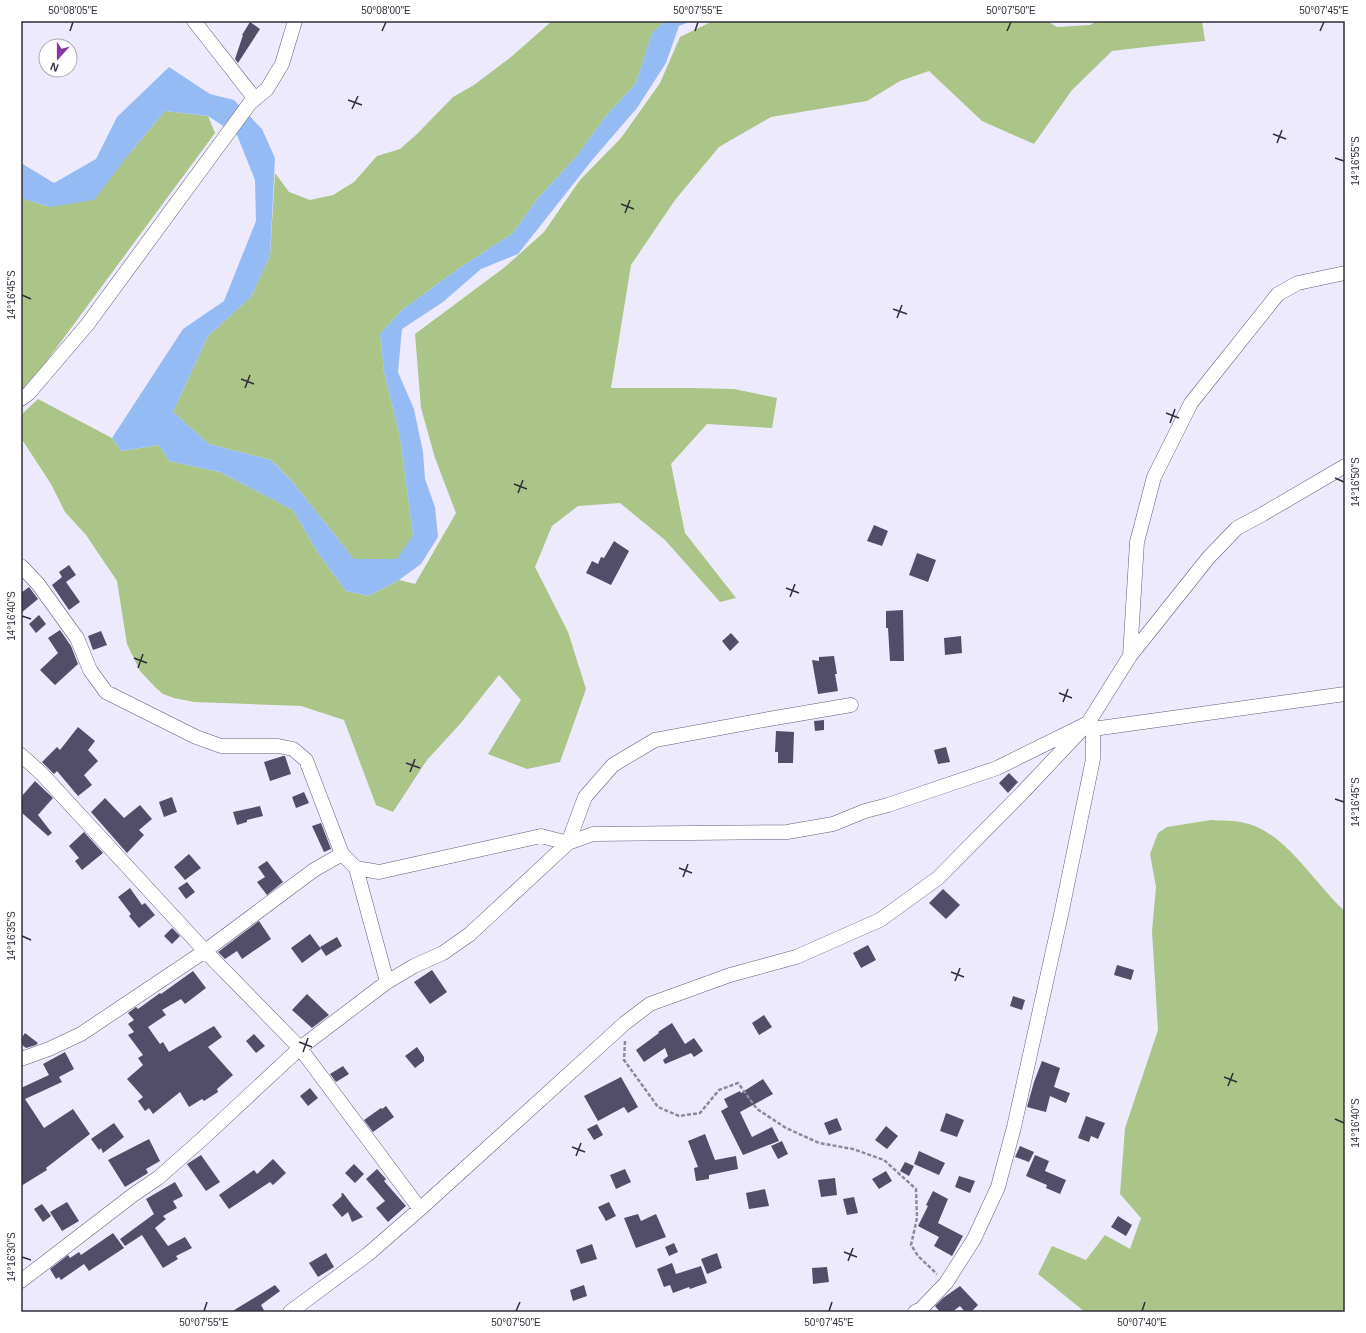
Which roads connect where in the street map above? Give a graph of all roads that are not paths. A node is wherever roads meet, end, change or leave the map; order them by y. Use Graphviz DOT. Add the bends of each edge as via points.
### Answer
graph roads {
  1 [pos="194,21"];
  2 [pos="296,21"];
  3 [pos="252,101"];
  4 [pos="1345,273"];
  5 [pos="21,399"];
  6 [pos="1345,466"];
  7 [pos="21,566"];
  8 [pos="1130,656"];
  9 [pos="1345,694"];
  10 [pos="851,706"];
  11 [pos="1091,726"];
  12 [pos="21,754"];
  13 [pos="568,843"];
  14 [pos="342,854"];
  15 [pos="356,868"];
  16 [pos="205,951"];
  17 [pos="387,982"];
  18 [pos="300,1048"];
  19 [pos="21,1059"];
  20 [pos="420,1209"];
  21 [pos="21,1281"];
  22 [pos="290,1312"];
  23 [pos="915,1312"];
  1 -- 3 [label="street"];
  2 -- 3 [label="street" via="282,64 266,89"];
  3 -- 5 [label="street" via="87,325"];
  4 -- 8 [label="street" via="1298,283 1278,294 1192,403 1154,478 1137,542"];
  6 -- 8 [label="street" via="1237,528 1209,557"];
  7 -- 14 [label="street" via="38,584 77,638 90,670 106,692 196,737 221,746 278,746 294,749 306,760"];
  8 -- 11 [label="street"];
  9 -- 11 [label="street"];
  10 -- 13 [label="street" via="656,740 613,765 585,797"];
  11 -- 13 [label="street" via="997,768 833,824 787,832 593,834"];
  11 -- 20 [label="street" via="938,878 880,920 796,957 730,975 650,1004 625,1023"];
  11 -- 23 [label="street" via="1093,759 1014,1127 998,1187 974,1239 946,1284"];
  12 -- 16 [label="street"];
  13 -- 15 [label="street" via="541,836 379,872"];
  13 -- 17 [label="street" via="470,934 443,953"];
  14 -- 15 [label="street"];
  14 -- 16 [label="street" via="314,870"];
  15 -- 17 [label="street"];
  16 -- 18 [label="street"];
  16 -- 19 [label="street" via="82,1034"];
  17 -- 18 [label="street"];
  18 -- 20 [label="street"];
  18 -- 21 [label="street" via="158,1178"];
  20 -- 22 [label="street" via="367,1255"];
}
